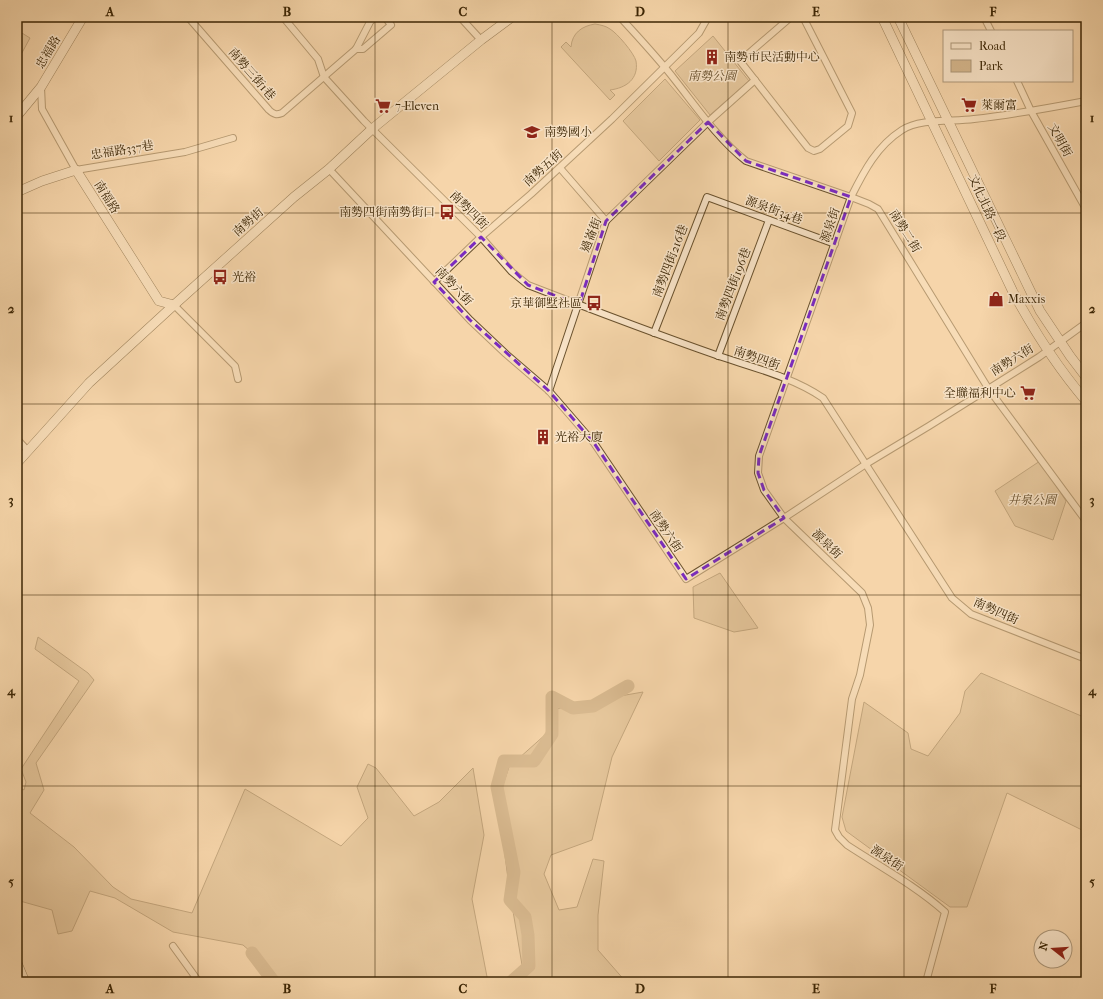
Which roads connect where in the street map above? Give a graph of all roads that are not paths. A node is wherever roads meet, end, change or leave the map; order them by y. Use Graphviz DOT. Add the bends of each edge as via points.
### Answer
graph roads {
  1 [pos="83,17"];
  2 [pos="188,17"];
  3 [pos="283,17"];
  4 [pos="375,17"];
  5 [pos="385,17"];
  6 [pos="460,17"];
  7 [pos="512,17"];
  8 [pos="620,17"];
  9 [pos="708,17"];
  10 [pos="791,17"];
  11 [pos="803,17"];
  12 [pos="882,17"];
  13 [pos="898,17"];
  14 [pos="984,17"];
  15 [pos="991,30"];
  16 [pos="481,40"];
  17 [pos="356,49"];
  18 [pos="665,68"];
  19 [pos="324,77"];
  20 [pos="755,80"];
  21 [pos="1017,82"];
  22 [pos="41,87"];
  23 [pos="1086,101"];
  24 [pos="1031,111"];
  25 [pos="17,116"];
  26 [pos="948,121"];
  27 [pos="708,122"];
  28 [pos="932,122"];
  29 [pos="372,129"];
  30 [pos="233,138"];
  31 [pos="560,168"];
  32 [pos="329,169"];
  33 [pos="76,170"];
  34 [pos="17,192"];
  35 [pos="707,197"];
  36 [pos="851,197"];
  37 [pos="1086,209"];
  38 [pos="768,220"];
  39 [pos="606,222"];
  40 [pos="481,237"];
  41 [pos="835,244"];
  42 [pos="434,282"];
  43 [pos="174,305"];
  44 [pos="579,305"];
  45 [pos="1086,323"];
  46 [pos="654,333"];
  47 [pos="1060,342"];
  48 [pos="1048,350"];
  49 [pos="718,356"];
  50 [pos="1086,377"];
  51 [pos="238,379"];
  52 [pos="786,380"];
  53 [pos="988,388"];
  54 [pos="549,391"];
  55 [pos="1086,401"];
  56 [pos="17,439"];
  57 [pos="28,450"];
  58 [pos="17,463"];
  59 [pos="866,464"];
  60 [pos="784,518"];
  61 [pos="1086,521"];
  62 [pos="1086,658"];
  63 [pos="173,946"];
  64 [pos="17,962"];
  65 [pos="25,982"];
  66 [pos="199,982"];
  67 [pos="926,982"];
  1 -- 22 [label="street, 忠福路"];
  2 -- 19 [label="street, 南勢三街1巷" via="272,114 282,113"];
  3 -- 19 [label="street" via="318,59"];
  4 -- 17 [label="street"];
  5 -- 17 [label="street" via="391,25 363,49"];
  6 -- 16 [label="street"];
  7 -- 16 [label="street, 南勢街"];
  8 -- 18 [label="street, 南勢二街"];
  9 -- 18 [label="street, 南勢五街" via="699,33"];
  10 -- 20 [label="street" via="740,61"];
  11 -- 20 [label="street" via="852,113 848,126 814,151 808,148"];
  12 -- 28 [label="street, 文化北路一段"];
  13 -- 26 [label="street, 文化北路一段"];
  14 -- 15 [label="street"];
  16 -- 29 [label="street, 南勢街"];
  17 -- 19 [label="street"];
  18 -- 27 [label="street, 南勢二街"];
  18 -- 31 [label="street, 南勢五街"];
  19 -- 29 [label="street, 南勢四街"];
  20 -- 27 [label="street, 過崙街"];
  21 -- 24 [label="street, 文明街"];
  22 -- 25 [label="street, 忠福路"];
  22 -- 33 [label="street, 南福路" via="42,109"];
  23 -- 24 [label="street, 源泉街"];
  24 -- 26 [label="street, 源泉街"];
  24 -- 37 [label="street, 文明街"];
  26 -- 28 [label="street, 源泉街"];
  26 -- 47 [label="street, 文化北路一段" via="1022,277"];
  27 -- 36 [label="street, 南勢二街" via="746,161"];
  27 -- 39 [label="street, 過崙街"];
  28 -- 36 [label="street, 源泉街" via="903,129 891,138 870,161"];
  28 -- 48 [label="street, 文化北路一段" via="1013,292"];
  29 -- 32 [label="street, 南勢街"];
  29 -- 40 [label="street, 南勢四街"];
  30 -- 33 [label="street, 忠福路337巷" via="185,152"];
  31 -- 39 [label="street"];
  31 -- 40 [label="street, 南勢五街"];
  32 -- 42 [label="street, 南勢六街"];
  32 -- 43 [label="street, 南勢街" via="294,197"];
  33 -- 34 [label="street, 忠福路337巷" via="42,180"];
  33 -- 43 [label="street, 南福路" via="159,301"];
  35 -- 38 [label="street, 源泉街34巷"];
  35 -- 46 [label="street, 南勢四街216巷"];
  36 -- 41 [label="street, 源泉街"];
  36 -- 53 [label="street, 南勢二街" via="878,209"];
  38 -- 41 [label="street, 源泉街34巷"];
  38 -- 49 [label="street, 南勢四街196巷"];
  39 -- 44 [label="street, 過崙街"];
  40 -- 42 [label="street, 南勢五街"];
  40 -- 44 [label="street, 南勢四街" via="512,272 528,285"];
  41 -- 52 [label="street, 源泉街"];
  42 -- 54 [label="street, 南勢六街" via="475,325"];
  43 -- 51 [label="street" via="235,366"];
  43 -- 57 [label="street, 南勢街" via="89,383"];
  44 -- 46 [label="street, 南勢四街"];
  44 -- 54 [label="street, 過崙街"];
  45 -- 47 [label="street"];
  46 -- 49 [label="street, 南勢四街"];
  47 -- 48 [label="street, 南勢六街"];
  47 -- 50 [label="street, 文化北路一段"];
  48 -- 53 [label="street, 南勢六街"];
  48 -- 55 [label="street, 文化北路一段"];
  49 -- 52 [label="street, 南勢四街"];
  52 -- 59 [label="street, 南勢四街" via="812,390 823,398"];
  52 -- 60 [label="street, 源泉街" via="759,456 758,473 764,490"];
  53 -- 59 [label="street, 南勢六街"];
  53 -- 61 [label="street, 南勢二街"];
  54 -- 60 [label="street, 南勢六街" via="594,443 686,579"];
  56 -- 57 [label="street"];
  57 -- 58 [label="street, 南勢街"];
  59 -- 60 [label="street, 南勢六街"];
  59 -- 62 [label="street, 南勢四街" via="952,598 971,614"];
  60 -- 67 [label="street, 源泉街" via="862,593 868,608 870,625 860,675 852,699 835,830 847,845 945,912"];
  63 -- 66 [label="street"];
  64 -- 65 [label="street"];
}
